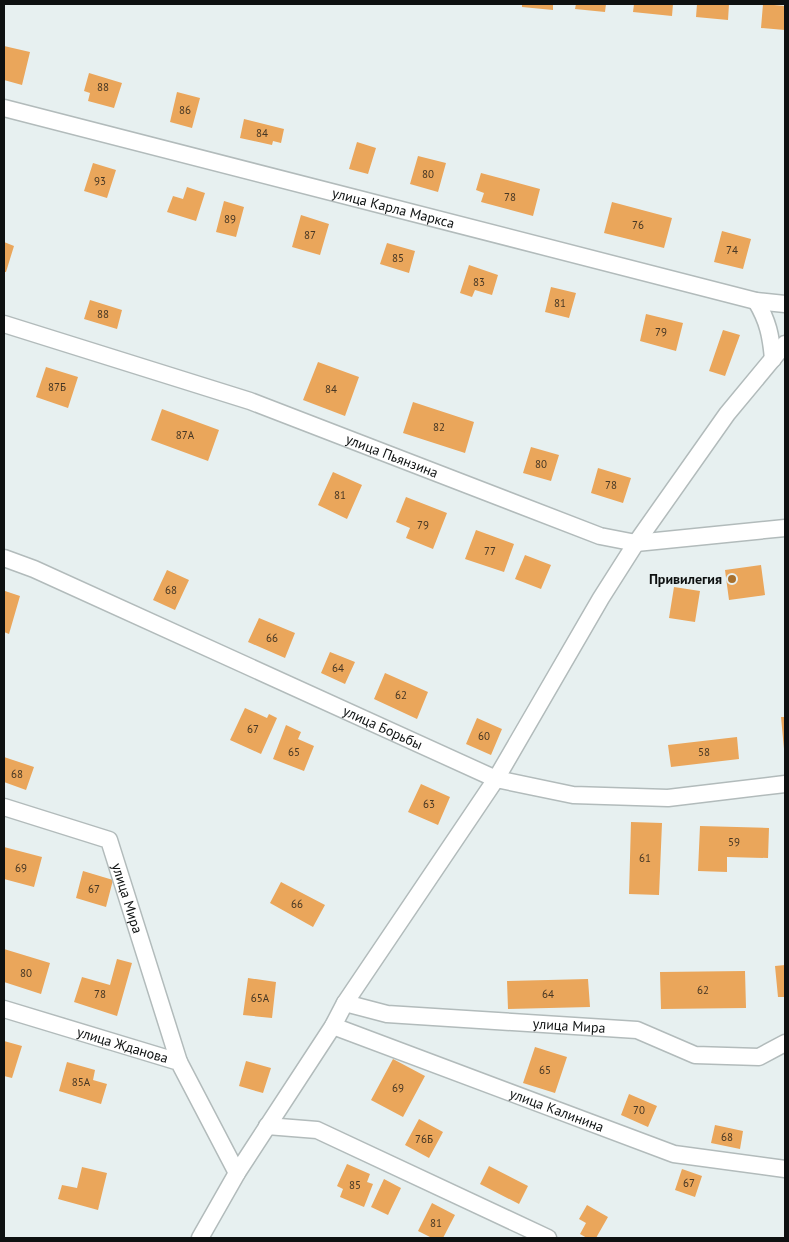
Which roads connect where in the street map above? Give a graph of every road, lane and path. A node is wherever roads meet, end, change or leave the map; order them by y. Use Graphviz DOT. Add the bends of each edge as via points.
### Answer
graph roads {
  1 [pos="4,108"];
  2 [pos="756,301"];
  3 [pos="785,304"];
  4 [pos="4,324"];
  5 [pos="785,344"];
  6 [pos="773,359"];
  7 [pos="785,528"];
  8 [pos="636,543"];
  9 [pos="4,558"];
  10 [pos="496,779"];
  11 [pos="785,784"];
  12 [pos="4,807"];
  13 [pos="345,1003"];
  14 [pos="4,1009"];
  15 [pos="334,1026"];
  16 [pos="785,1043"];
  17 [pos="179,1062"];
  18 [pos="267,1126"];
  19 [pos="785,1169"];
  20 [pos="237,1173"];
  21 [pos="200,1238"];
  22 [pos="548,1238"];
  1 -- 2 [label="street, улица Карла Маркса"];
  2 -- 3 [label="street, улица Карла Маркса"];
  2 -- 6 [label="street" via="767,321"];
  4 -- 8 [label="street, улица Пьянзина" via="250,401 600,536"];
  5 -- 6 [label="street"];
  6 -- 8 [label="street" via="727,414"];
  7 -- 8 [label="street, улица Пьянзина"];
  8 -- 10 [label="street"];
  9 -- 10 [label="street, улица Борьбы"];
  10 -- 11 [label="street, улица Борьбы" via="573,795 668,798"];
  10 -- 13 [label="street"];
  12 -- 17 [label="street, улица Мира" via="109,840"];
  13 -- 15 [label="street"];
  13 -- 16 [label="street, улица Мира" via="387,1014 638,1030 696,1055 759,1057"];
  14 -- 17 [label="street, улица Жданова"];
  15 -- 18 [label="street"];
  15 -- 19 [label="street, улица Калинина" via="674,1154"];
  17 -- 20 [label="street, улица Жданова"];
  18 -- 20 [label="street"];
  18 -- 22 [label="street" via="317,1130"];
  20 -- 21 [label="street"];
}
